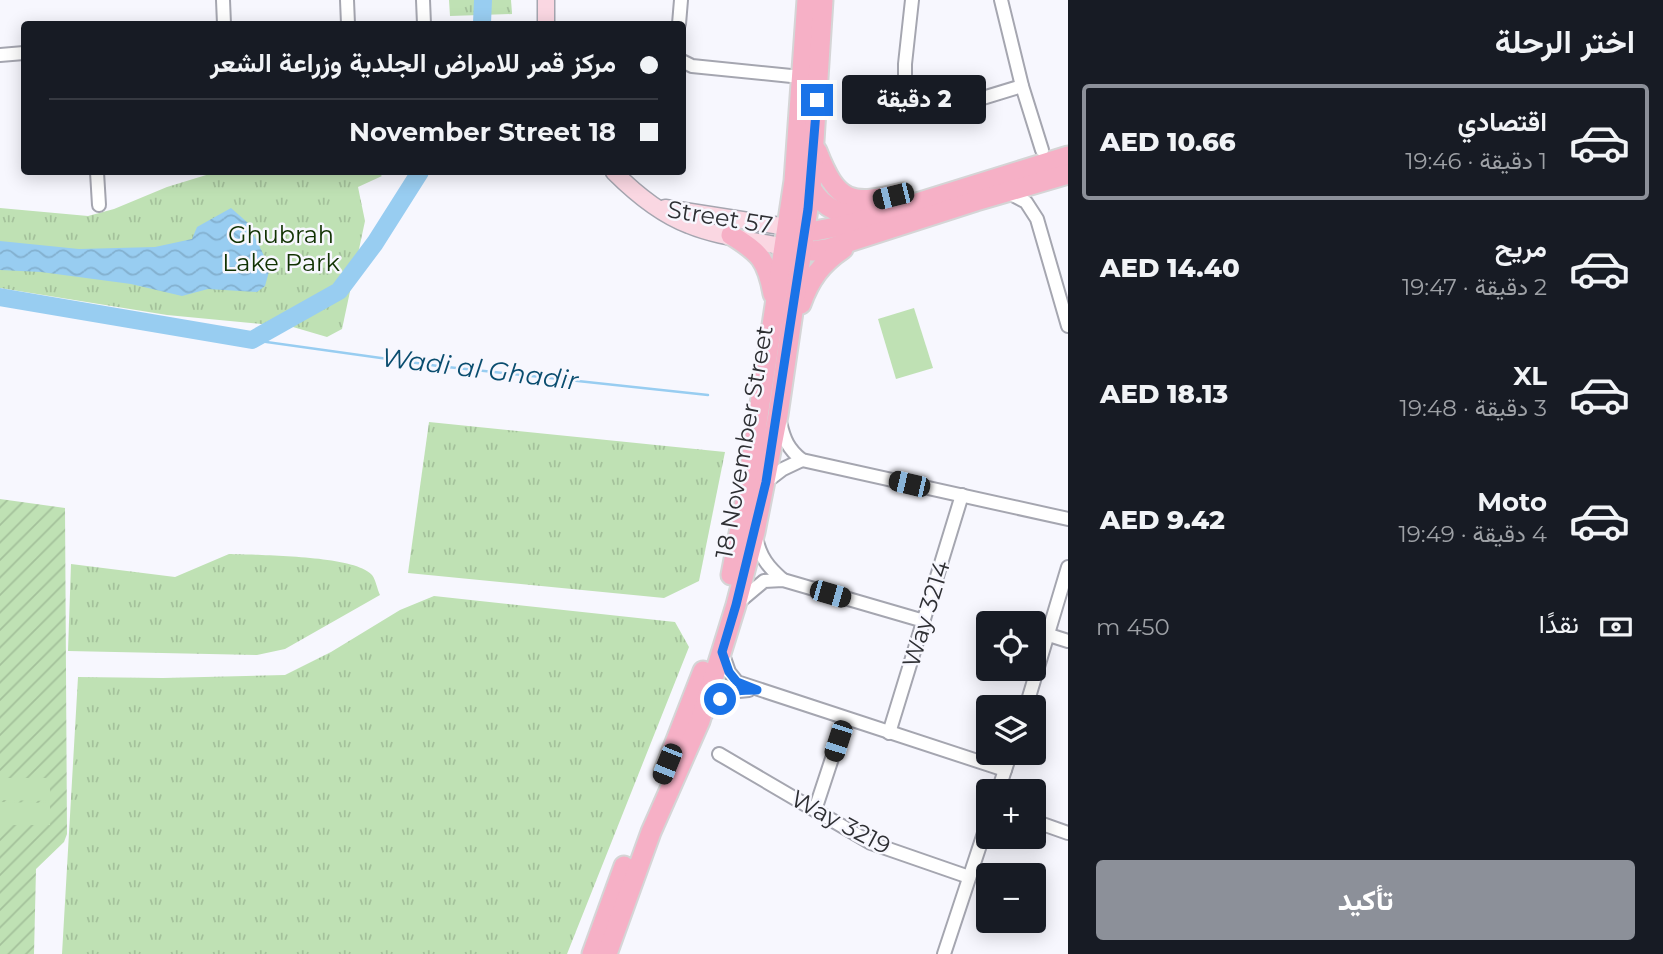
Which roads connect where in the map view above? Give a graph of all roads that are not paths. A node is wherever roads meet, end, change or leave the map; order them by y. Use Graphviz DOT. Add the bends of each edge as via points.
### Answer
graph roads {
  1 [pos="223,0"];
  2 [pos="346,0"];
  3 [pos="423,0"];
  4 [pos="546,0"];
  5 [pos="681,0"];
  6 [pos="807,0"];
  7 [pos="823,0"];
  8 [pos="912,0"];
  9 [pos="1001,0"];
  10 [pos="224,21"];
  11 [pos="348,21"];
  12 [pos="424,21"];
  13 [pos="546,21"];
  14 [pos="679,21"];
  15 [pos="21,53"];
  16 [pos="0,55"];
  17 [pos="686,63"];
  18 [pos="801,77"];
  19 [pos="1022,86"];
  20 [pos="1068,143"];
  21 [pos="815,145"];
  22 [pos="1042,150"];
  23 [pos="1068,156"];
  24 [pos="1068,174"];
  25 [pos="97,175"];
  26 [pos="618,175"];
  27 [pos="1043,182"];
  28 [pos="811,188"];
  29 [pos="1006,192"];
  30 [pos="99,205"];
  31 [pos="654,206"];
  32 [pos="884,212"];
  33 [pos="1037,219"];
  34 [pos="796,229"];
  35 [pos="732,235"];
  36 [pos="857,240"];
  37 [pos="793,249"];
  38 [pos="775,307"];
  39 [pos="1068,326"];
  40 [pos="788,338"];
  41 [pos="778,415"];
  42 [pos="802,460"];
  43 [pos="766,482"];
  44 [pos="962,495"];
  45 [pos="1068,519"];
  46 [pos="755,532"];
  47 [pos="1068,567"];
  48 [pos="783,580"];
  49 [pos="736,605"];
  50 [pos="924,621"];
  51 [pos="1049,635"];
  52 [pos="1068,641"];
  53 [pos="722,652"];
  54 [pos="757,690"];
  55 [pos="1030,695"];
  56 [pos="845,719"];
  57 [pos="700,721"];
  58 [pos="889,733"];
  59 [pos="719,754"];
  60 [pos="1007,765"];
  61 [pos="1005,770"];
  62 [pos="1002,779"];
  63 [pos="815,810"];
  64 [pos="1046,825"];
  65 [pos="1068,833"];
  66 [pos="978,849"];
  67 [pos="969,877"];
  68 [pos="592,954"];
  69 [pos="607,954"];
  70 [pos="944,954"];
  1 -- 10 [label="street"];
  2 -- 11 [label="street"];
  3 -- 12 [label="street"];
  4 -- 13 [label="street"];
  5 -- 14 [label="street"];
  6 -- 18 [label="main road, 18 November Street"];
  7 -- 21 [label="main road, 18 November Street"];
  8 -- 19 [label="street" via="905,102 950,108"];
  9 -- 19 [label="street"];
  15 -- 16 [label="street"];
  17 -- 18 [label="street"];
  18 -- 34 [label="main road, 18 November Street" via="794,181"];
  19 -- 22 [label="street"];
  20 -- 22 [label="main road"];
  21 -- 22 [label="main road" via="831,182 859,201 934,186"];
  21 -- 28 [label="main road, 18 November Street"];
  23 -- 32 [label="main road"];
  24 -- 27 [label="main road"];
  25 -- 30 [label="street"];
  26 -- 31 [label="street, Street 57"];
  27 -- 29 [label="main road"];
  27 -- 33 [label="street" via="1037,196"];
  28 -- 32 [label="main road" via="819,201 842,213"];
  28 -- 34 [label="main road, 18 November Street"];
  29 -- 33 [label="street" via="1026,202"];
  29 -- 36 [label="main road"];
  31 -- 34 [label="street, Street 57"];
  31 -- 35 [label="street, Street 57" via="691,226"];
  32 -- 34 [label="main road" via="815,231"];
  33 -- 39 [label="street"];
  34 -- 37 [label="main road, 18 November Street"];
  35 -- 37 [label="street, Street 57"];
  35 -- 38 [label="main road" via="764,261"];
  36 -- 37 [label="main road" via="827,250"];
  36 -- 40 [label="main road" via="814,274"];
  37 -- 38 [label="main road, 18 November Street"];
  37 -- 40 [label="main road, 18 November Street"];
  38 -- 68 [label="main road, 18 November Street" via="736,551 717,627"];
  40 -- 41 [label="main road, 18 November Street"];
  41 -- 42 [label="street" via="785,442"];
  41 -- 43 [label="main road, 18 November Street"];
  42 -- 43 [label="street"];
  42 -- 44 [label="street"];
  43 -- 46 [label="main road, 18 November Street"];
  44 -- 45 [label="street"];
  44 -- 50 [label="street, Way 3214"];
  46 -- 48 [label="street" via="768,568"];
  46 -- 49 [label="main road, 18 November Street"];
  47 -- 51 [label="street"];
  48 -- 49 [label="street" via="764,581"];
  48 -- 50 [label="street"];
  49 -- 53 [label="main road, 18 November Street"];
  50 -- 58 [label="street, Way 3214"];
  51 -- 52 [label="street"];
  51 -- 55 [label="street"];
  53 -- 54 [label="street" via="737,682"];
  53 -- 57 [label="main road, 18 November Street"];
  54 -- 56 [label="street"];
  54 -- 57 [label="street" via="729,692"];
  56 -- 58 [label="street"];
  56 -- 63 [label="street"];
  57 -- 69 [label="main road, 18 November Street"];
  58 -- 61 [label="street"];
  59 -- 63 [label="street, Way 3219"];
  60 -- 61 [label="street"];
  61 -- 62 [label="street"];
  63 -- 67 [label="street, Way 3219" via="871,843"];
  64 -- 65 [label="street"];
  66 -- 67 [label="street"];
  67 -- 70 [label="street"];
}
